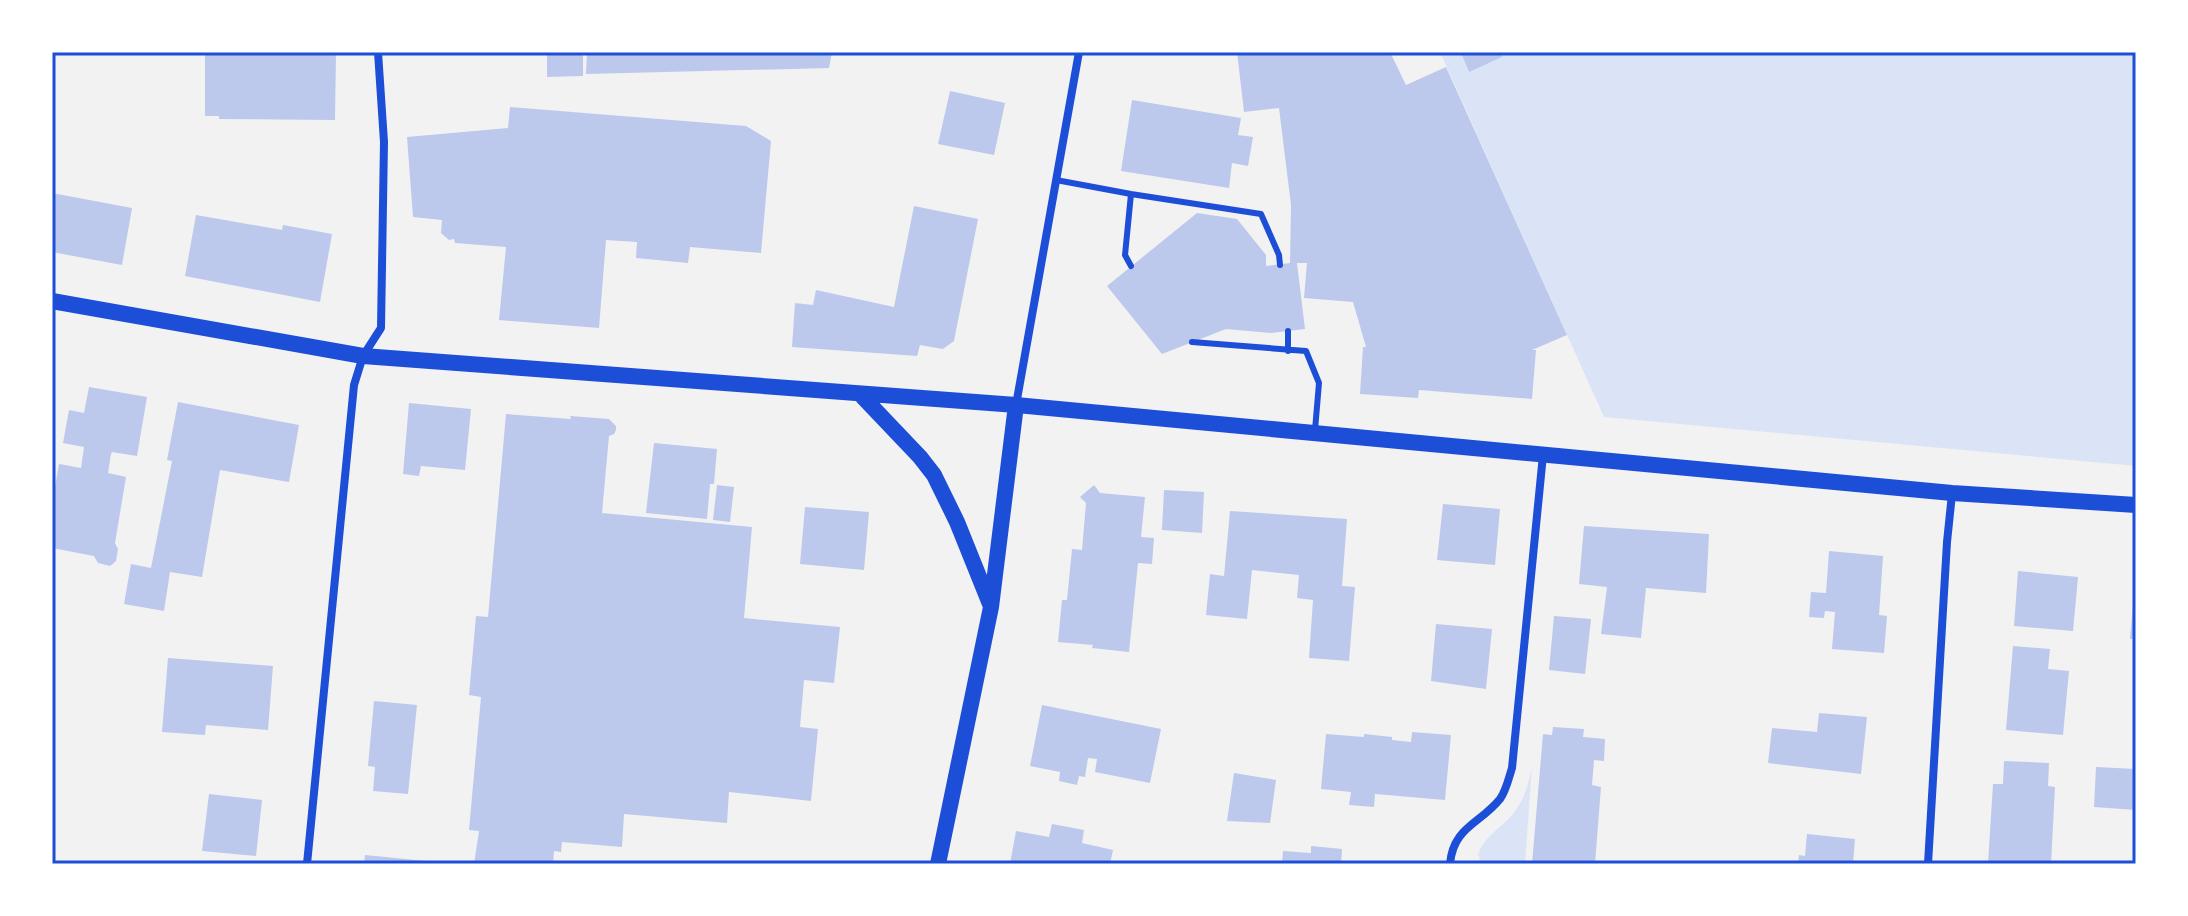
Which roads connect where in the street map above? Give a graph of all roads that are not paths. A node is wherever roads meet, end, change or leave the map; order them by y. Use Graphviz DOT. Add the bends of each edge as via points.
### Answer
graph roads {
  1 [pos="378,52"];
  2 [pos="1079,52"];
  3 [pos="1056,180"];
  4 [pos="1131,194"];
  5 [pos="1280,265"];
  6 [pos="1131,266"];
  7 [pos="52,301"];
  8 [pos="1288,331"];
  9 [pos="1192,342"];
  10 [pos="1288,351"];
  11 [pos="363,356"];
  12 [pos="860,394"];
  13 [pos="1016,405"];
  14 [pos="1314,433"];
  15 [pos="1543,455"];
  16 [pos="1952,493"];
  17 [pos="2136,505"];
  18 [pos="991,607"];
  19 [pos="307,864"];
  20 [pos="938,864"];
  21 [pos="1450,864"];
  22 [pos="1928,864"];
  1 -- 11 [label="street" via="384,142 381,328"];
  2 -- 3 [label="street"];
  3 -- 4 [label="lane"];
  3 -- 13 [label="street"];
  4 -- 5 [label="lane" via="1261,214"];
  4 -- 6 [label="lane" via="1125,255"];
  7 -- 11 [label="main road"];
  8 -- 10 [label="lane"];
  9 -- 10 [label="lane"];
  10 -- 14 [label="lane" via="1306,351 1319,383"];
  11 -- 12 [label="main road"];
  11 -- 19 [label="street" via="354,385"];
  12 -- 13 [label="main road"];
  12 -- 18 [label="main road" via="934,475"];
  13 -- 14 [label="main road"];
  13 -- 18 [label="main road"];
  14 -- 15 [label="main road"];
  15 -- 16 [label="main road"];
  15 -- 21 [label="street" via="1512,768 1501,798 1459,835"];
  16 -- 17 [label="main road"];
  16 -- 22 [label="street"];
  18 -- 20 [label="main road"];
}
